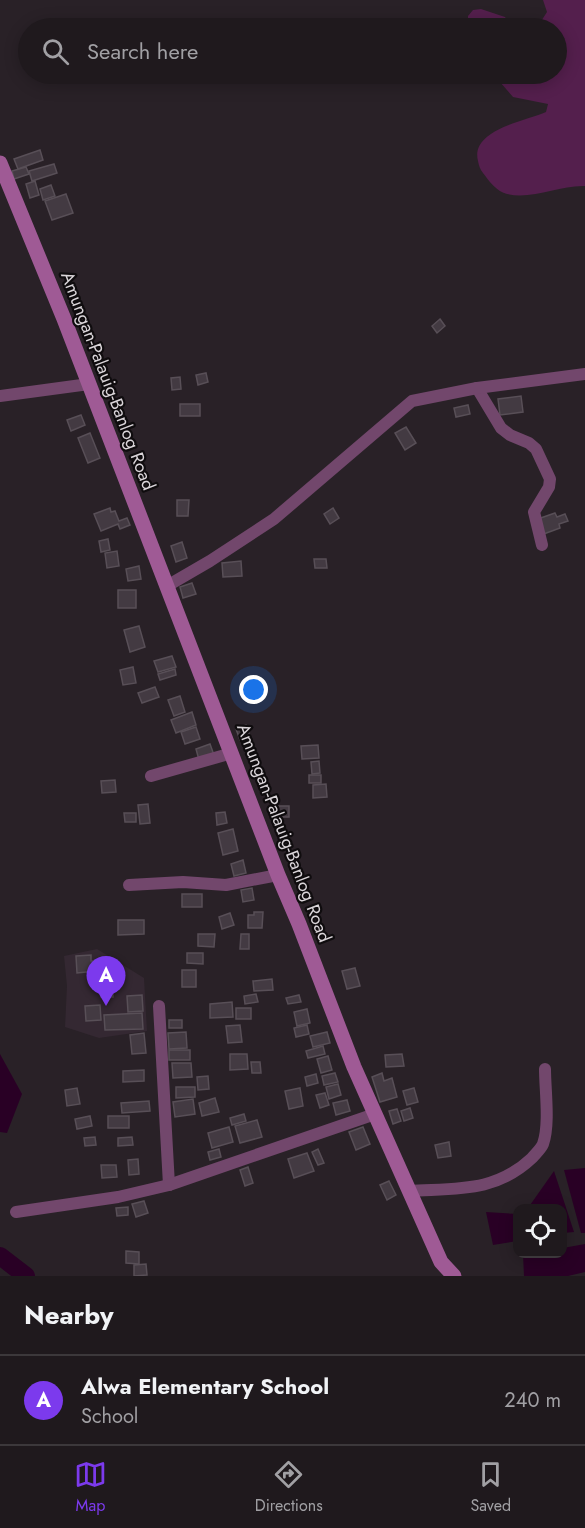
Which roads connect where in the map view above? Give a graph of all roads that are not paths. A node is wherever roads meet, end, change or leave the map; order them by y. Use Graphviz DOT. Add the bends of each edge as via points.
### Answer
graph roads {
  1 [pos="0,163"];
  2 [pos="585,374"];
  3 [pos="89,384"];
  4 [pos="477,388"];
  5 [pos="0,396"];
  6 [pos="542,545"];
  7 [pos="167,586"];
  8 [pos="232,753"];
  9 [pos="150,776"];
  10 [pos="278,875"];
  11 [pos="129,885"];
  12 [pos="159,1006"];
  13 [pos="545,1069"];
  14 [pos="375,1114"];
  15 [pos="170,1185"];
  16 [pos="409,1191"];
  17 [pos="16,1212"];
  18 [pos="454,1276"];
  1 -- 3 [label="main road, Amungan-Palauig-Banlog Road"];
  2 -- 4 [label="street"];
  3 -- 5 [label="street"];
  3 -- 7 [label="main road, Amungan-Palauig-Banlog Road"];
  4 -- 6 [label="street" via="501,428 536,449 550,479 534,512"];
  4 -- 7 [label="street" via="412,401 274,519"];
  7 -- 8 [label="main road, Amungan-Palauig-Banlog Road"];
  8 -- 9 [label="street"];
  8 -- 10 [label="main road, Amungan-Palauig-Banlog Road"];
  10 -- 11 [label="street" via="226,885"];
  10 -- 14 [label="main road, Amungan-Palauig-Banlog Road"];
  12 -- 15 [label="street"];
  13 -- 16 [label="street" via="546,1135 542,1147 526,1162 484,1186"];
  14 -- 15 [label="street"];
  14 -- 16 [label="main road, Amungan-Palauig-Banlog Road"];
  15 -- 17 [label="street"];
  16 -- 18 [label="main road, Amungan-Palauig-Banlog Road" via="441,1262"];
}
